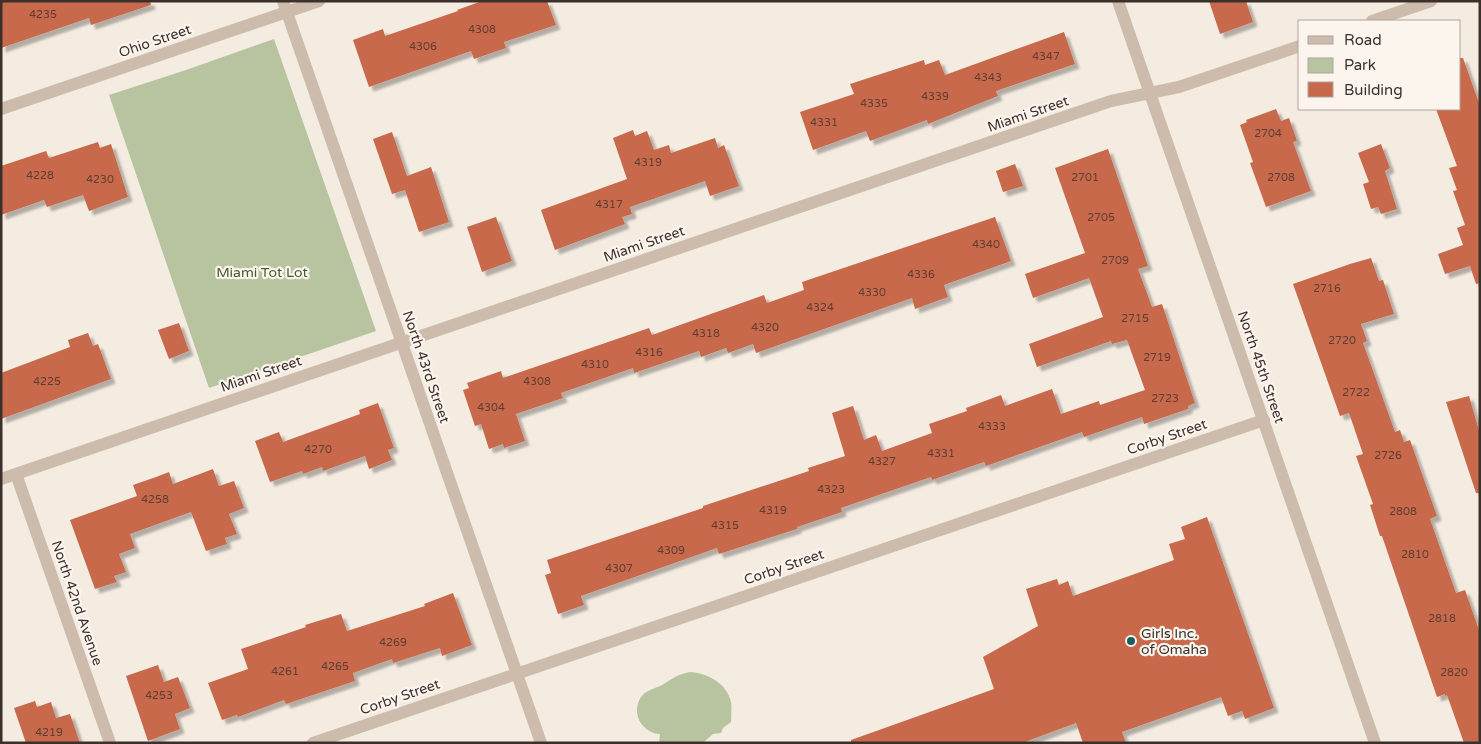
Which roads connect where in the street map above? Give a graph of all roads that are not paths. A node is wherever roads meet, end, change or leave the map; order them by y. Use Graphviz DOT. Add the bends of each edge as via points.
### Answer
graph roads {
  1 [pos="319,1"];
  2 [pos="1118,1"];
  3 [pos="1431,1"];
  4 [pos="285,7"];
  5 [pos="1375,20"];
  6 [pos="1298,47"];
  7 [pos="1150,93"];
  8 [pos="1,109"];
  9 [pos="401,342"];
  10 [pos="1264,420"];
  11 [pos="16,474"];
  12 [pos="1,479"];
  13 [pos="517,674"];
  14 [pos="110,743"];
  15 [pos="313,743"];
  16 [pos="541,743"];
  17 [pos="1375,743"];
  1 -- 4 [label="street, Ohio Street"];
  2 -- 7 [label="street, North 45th Street"];
  3 -- 5 [label="street"];
  4 -- 8 [label="street, Ohio Street"];
  4 -- 9 [label="street, North 43rd Street"];
  6 -- 7 [label="street, Miami Street" via="1179,87"];
  7 -- 9 [label="street, Miami Street" via="1111,101"];
  7 -- 10 [label="street, North 45th Street"];
  9 -- 11 [label="street, Miami Street"];
  9 -- 13 [label="street, North 43rd Street"];
  10 -- 13 [label="street, Corby Street"];
  10 -- 17 [label="street, North 45th Street"];
  11 -- 12 [label="street, Miami Street"];
  11 -- 14 [label="street, North 42nd Avenue"];
  13 -- 15 [label="street, Corby Street"];
  13 -- 16 [label="street, North 43rd Street"];
}
